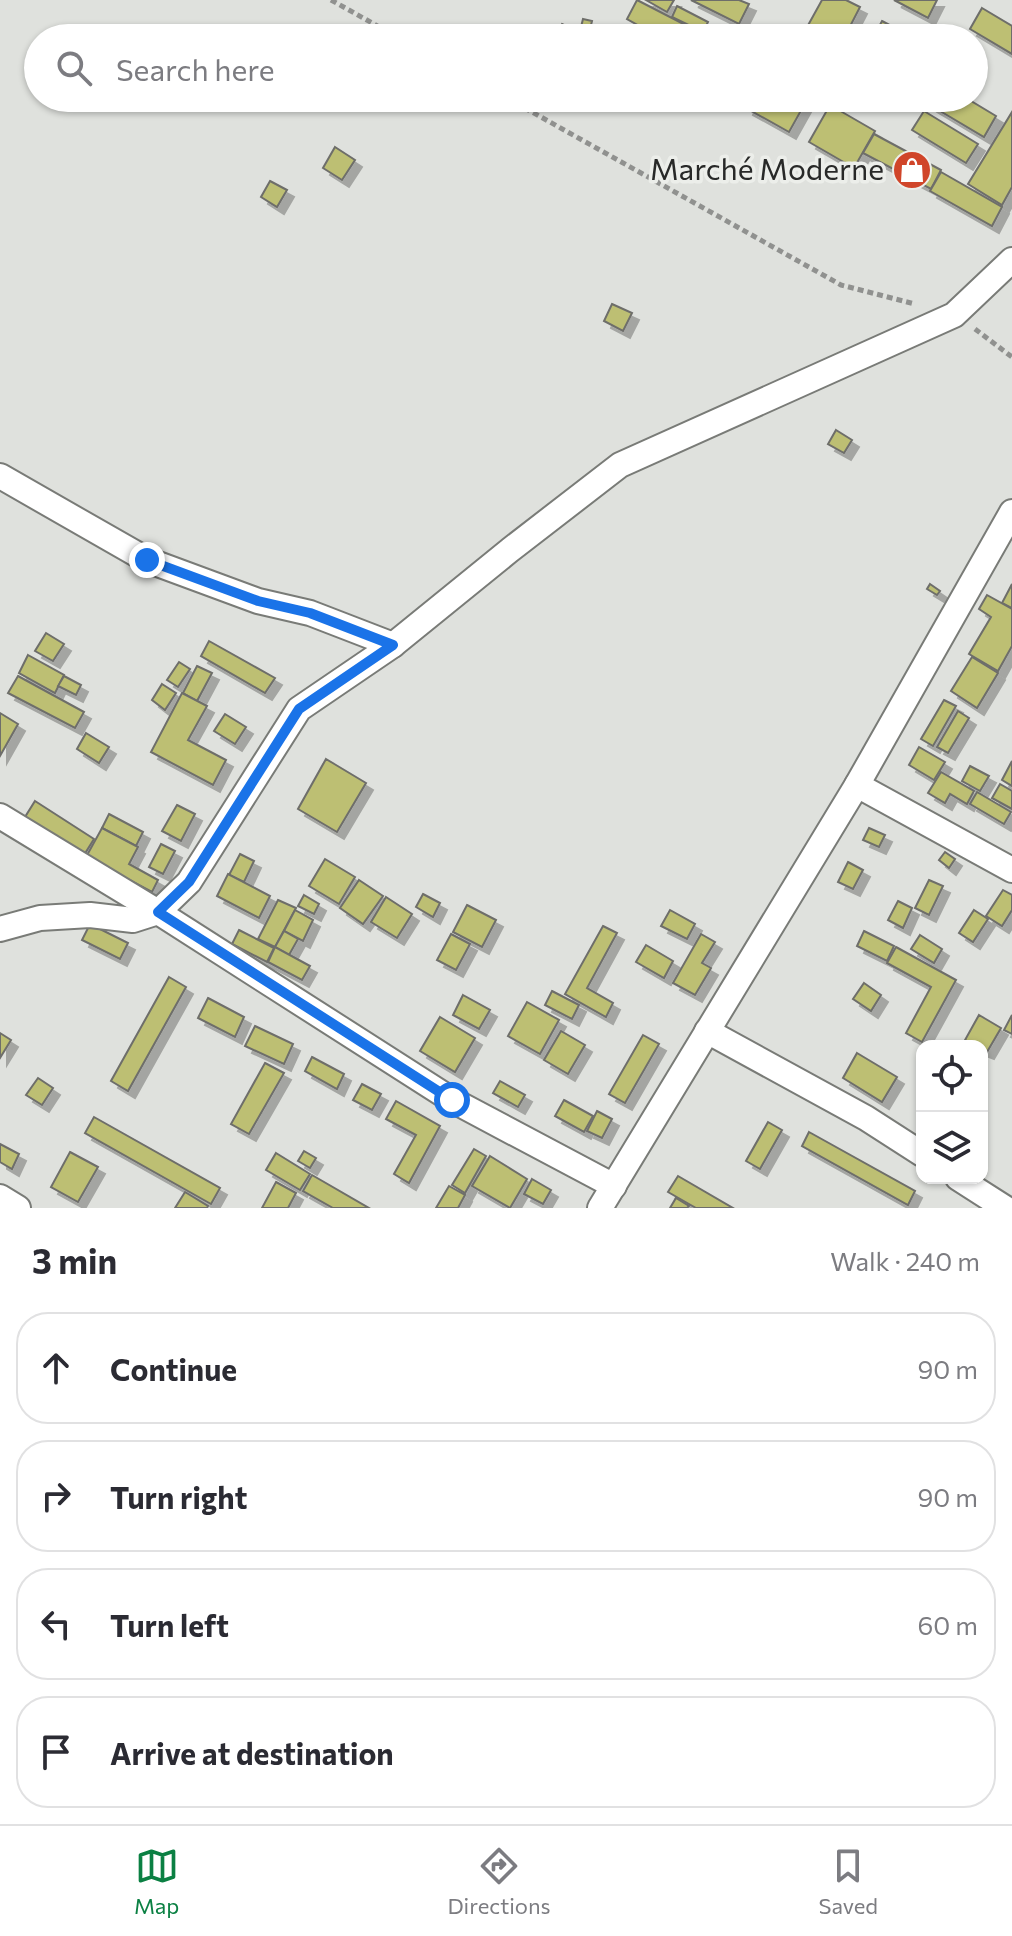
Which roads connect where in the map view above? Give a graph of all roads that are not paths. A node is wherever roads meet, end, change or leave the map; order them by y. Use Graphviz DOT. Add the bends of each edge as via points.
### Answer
graph roads {
  1 [pos="1012,260"];
  2 [pos="0,476"];
  3 [pos="1012,512"];
  4 [pos="393,645"];
  5 [pos="857,785"];
  6 [pos="0,816"];
  7 [pos="1012,870"];
  8 [pos="158,912"];
  9 [pos="0,929"];
  10 [pos="707,1031"];
  11 [pos="916,1150"];
  12 [pos="967,1184"];
  13 [pos="614,1186"];
  14 [pos="0,1197"];
  15 [pos="18,1208"];
  16 [pos="600,1208"];
  17 [pos="1005,1208"];
  1 -- 4 [label="street" via="954,315 620,465"];
  2 -- 4 [label="street" via="147,560"];
  3 -- 5 [label="street"];
  4 -- 8 [label="street" via="299,709 189,882"];
  5 -- 7 [label="street"];
  5 -- 10 [label="street"];
  6 -- 8 [label="street"];
  8 -- 9 [label="street" via="133,920 90,915 40,918"];
  8 -- 13 [label="street" via="452,1100"];
  10 -- 11 [label="street"];
  10 -- 13 [label="street"];
  12 -- 17 [label="street"];
  13 -- 16 [label="street"];
  14 -- 15 [label="street"];
}
